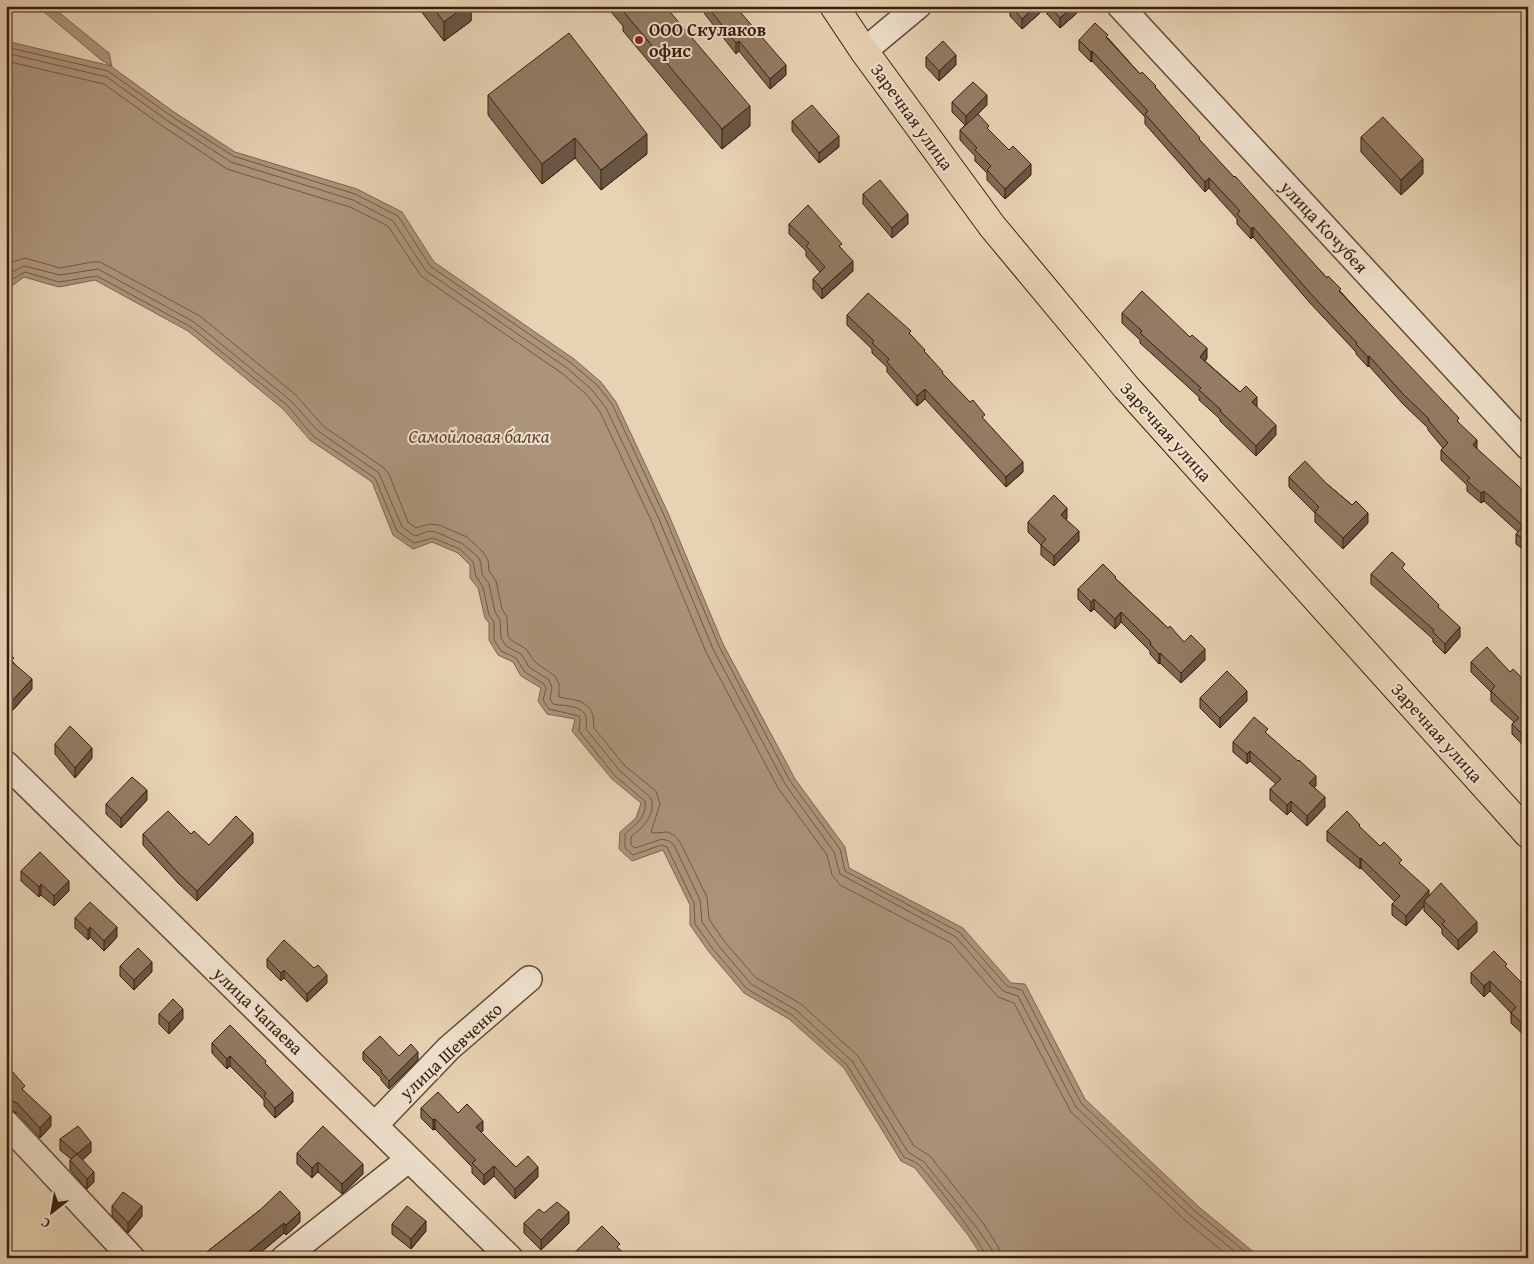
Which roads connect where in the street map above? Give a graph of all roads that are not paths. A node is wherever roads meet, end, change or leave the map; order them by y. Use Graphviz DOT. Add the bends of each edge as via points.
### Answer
graph roads {
  1 [pos="834,6"];
  2 [pos="918,6"];
  3 [pos="1120,6"];
  4 [pos="864,52"];
  5 [pos="1528,447"];
  6 [pos="6,764"];
  7 [pos="1528,834"];
  8 [pos="529,979"];
  9 [pos="6,1123"];
  10 [pos="374,1125"];
  11 [pos="409,1158"];
  12 [pos="132,1258"];
  13 [pos="284,1258"];
  14 [pos="510,1258"];
  1 -- 4 [label="main road, Заречная улица"];
  2 -- 4 [label="street"];
  3 -- 5 [label="street, улица Кочубея"];
  4 -- 7 [label="main road, Заречная улица" via="992,226 1126,388"];
  6 -- 10 [label="street, улица Чапаева"];
  8 -- 10 [label="street, улица Шевченко" via="449,1048"];
  9 -- 12 [label="street"];
  10 -- 11 [label="street, улица Чапаева"];
  11 -- 13 [label="street"];
  11 -- 14 [label="street, улица Чапаева"];
}
